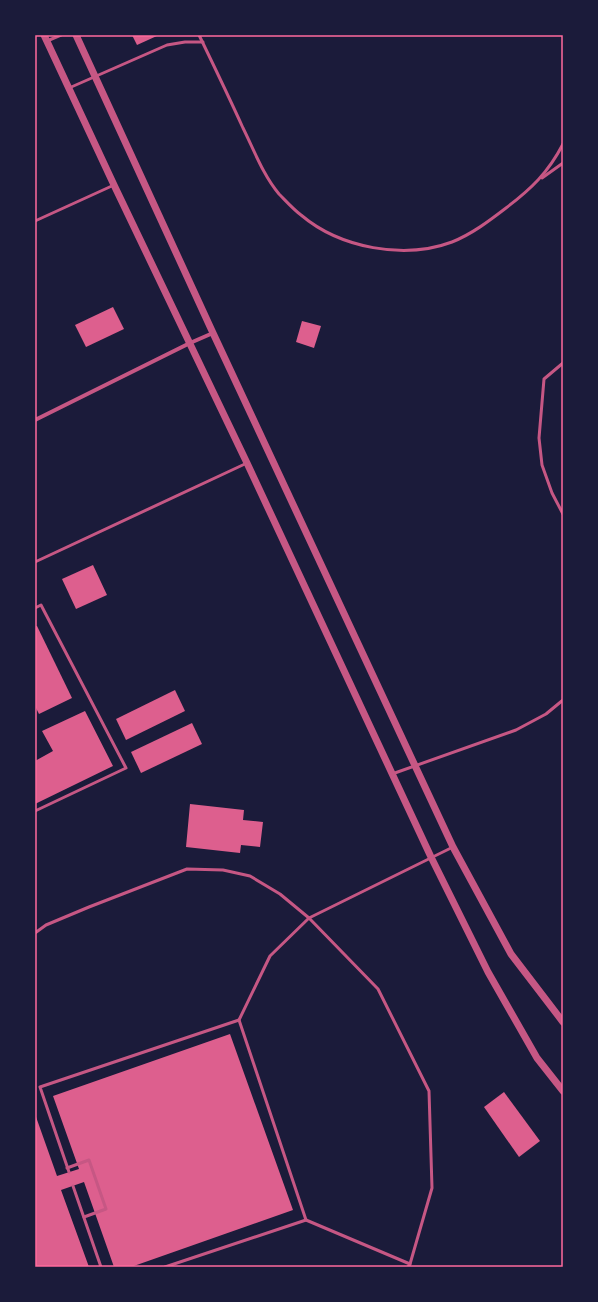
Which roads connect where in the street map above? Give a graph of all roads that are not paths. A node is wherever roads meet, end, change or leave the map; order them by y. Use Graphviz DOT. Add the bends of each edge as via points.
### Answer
graph roads {
  1 [pos="61,35"];
  2 [pos="76,35"];
  3 [pos="200,35"];
  4 [pos="46,38"];
  5 [pos="203,42"];
  6 [pos="96,77"];
  7 [pos="69,88"];
  8 [pos="563,144"];
  9 [pos="563,163"];
  10 [pos="538,181"];
  11 [pos="114,185"];
  12 [pos="35,221"];
  13 [pos="213,333"];
  14 [pos="190,343"];
  15 [pos="563,363"];
  16 [pos="35,420"];
  17 [pos="247,463"];
  18 [pos="563,514"];
  19 [pos="35,562"];
  20 [pos="35,608"];
  21 [pos="563,700"];
  22 [pos="415,766"];
  23 [pos="392,774"];
  24 [pos="35,810"];
  25 [pos="453,847"];
  26 [pos="431,858"];
  27 [pos="309,918"];
  28 [pos="35,933"];
  29 [pos="239,1020"];
  30 [pos="563,1022"];
  31 [pos="563,1091"];
  32 [pos="67,1168"];
  33 [pos="69,1172"];
  34 [pos="73,1186"];
  35 [pos="84,1217"];
  36 [pos="306,1220"];
  37 [pos="410,1265"];
  38 [pos="101,1267"];
  39 [pos="165,1267"];
  1 -- 4 [label="lane"];
  2 -- 6 [label="street"];
  3 -- 5 [label="lane"];
  4 -- 7 [label="street"];
  5 -- 6 [label="lane" via="167,45"];
  5 -- 10 [label="lane" via="261,166 279,193 301,216 348,241 374,248 400,250 424,250 452,242 480,228"];
  6 -- 7 [label="lane"];
  6 -- 13 [label="street"];
  7 -- 11 [label="street"];
  8 -- 10 [label="lane"];
  9 -- 10 [label="lane"];
  11 -- 12 [label="lane"];
  11 -- 14 [label="street"];
  13 -- 14 [label="street"];
  13 -- 22 [label="street"];
  14 -- 16 [label="street"];
  14 -- 17 [label="street"];
  15 -- 18 [label="lane" via="544,379 539,438 542,465"];
  17 -- 19 [label="lane"];
  17 -- 23 [label="street"];
  20 -- 24 [label="lane" via="41,605 126,768"];
  21 -- 22 [label="lane" via="546,714 516,730"];
  22 -- 23 [label="lane"];
  22 -- 25 [label="street"];
  23 -- 26 [label="street"];
  25 -- 26 [label="lane"];
  25 -- 30 [label="street" via="512,954"];
  26 -- 27 [label="lane"];
  26 -- 31 [label="street" via="495,985 537,1058"];
  27 -- 28 [label="lane" via="280,894 250,876 223,870 187,870 89,907 46,925"];
  27 -- 29 [label="lane" via="270,956"];
  27 -- 37 [label="lane" via="378,989 429,1091 432,1188"];
  29 -- 32 [label="lane" via="40,1087"];
  29 -- 36 [label="lane"];
  32 -- 33 [label="lane"];
  32 -- 35 [label="lane" via="89,1160 106,1209"];
  34 -- 35 [label="lane"];
  35 -- 38 [label="lane"];
  36 -- 37 [label="lane"];
  36 -- 39 [label="lane"];
}
